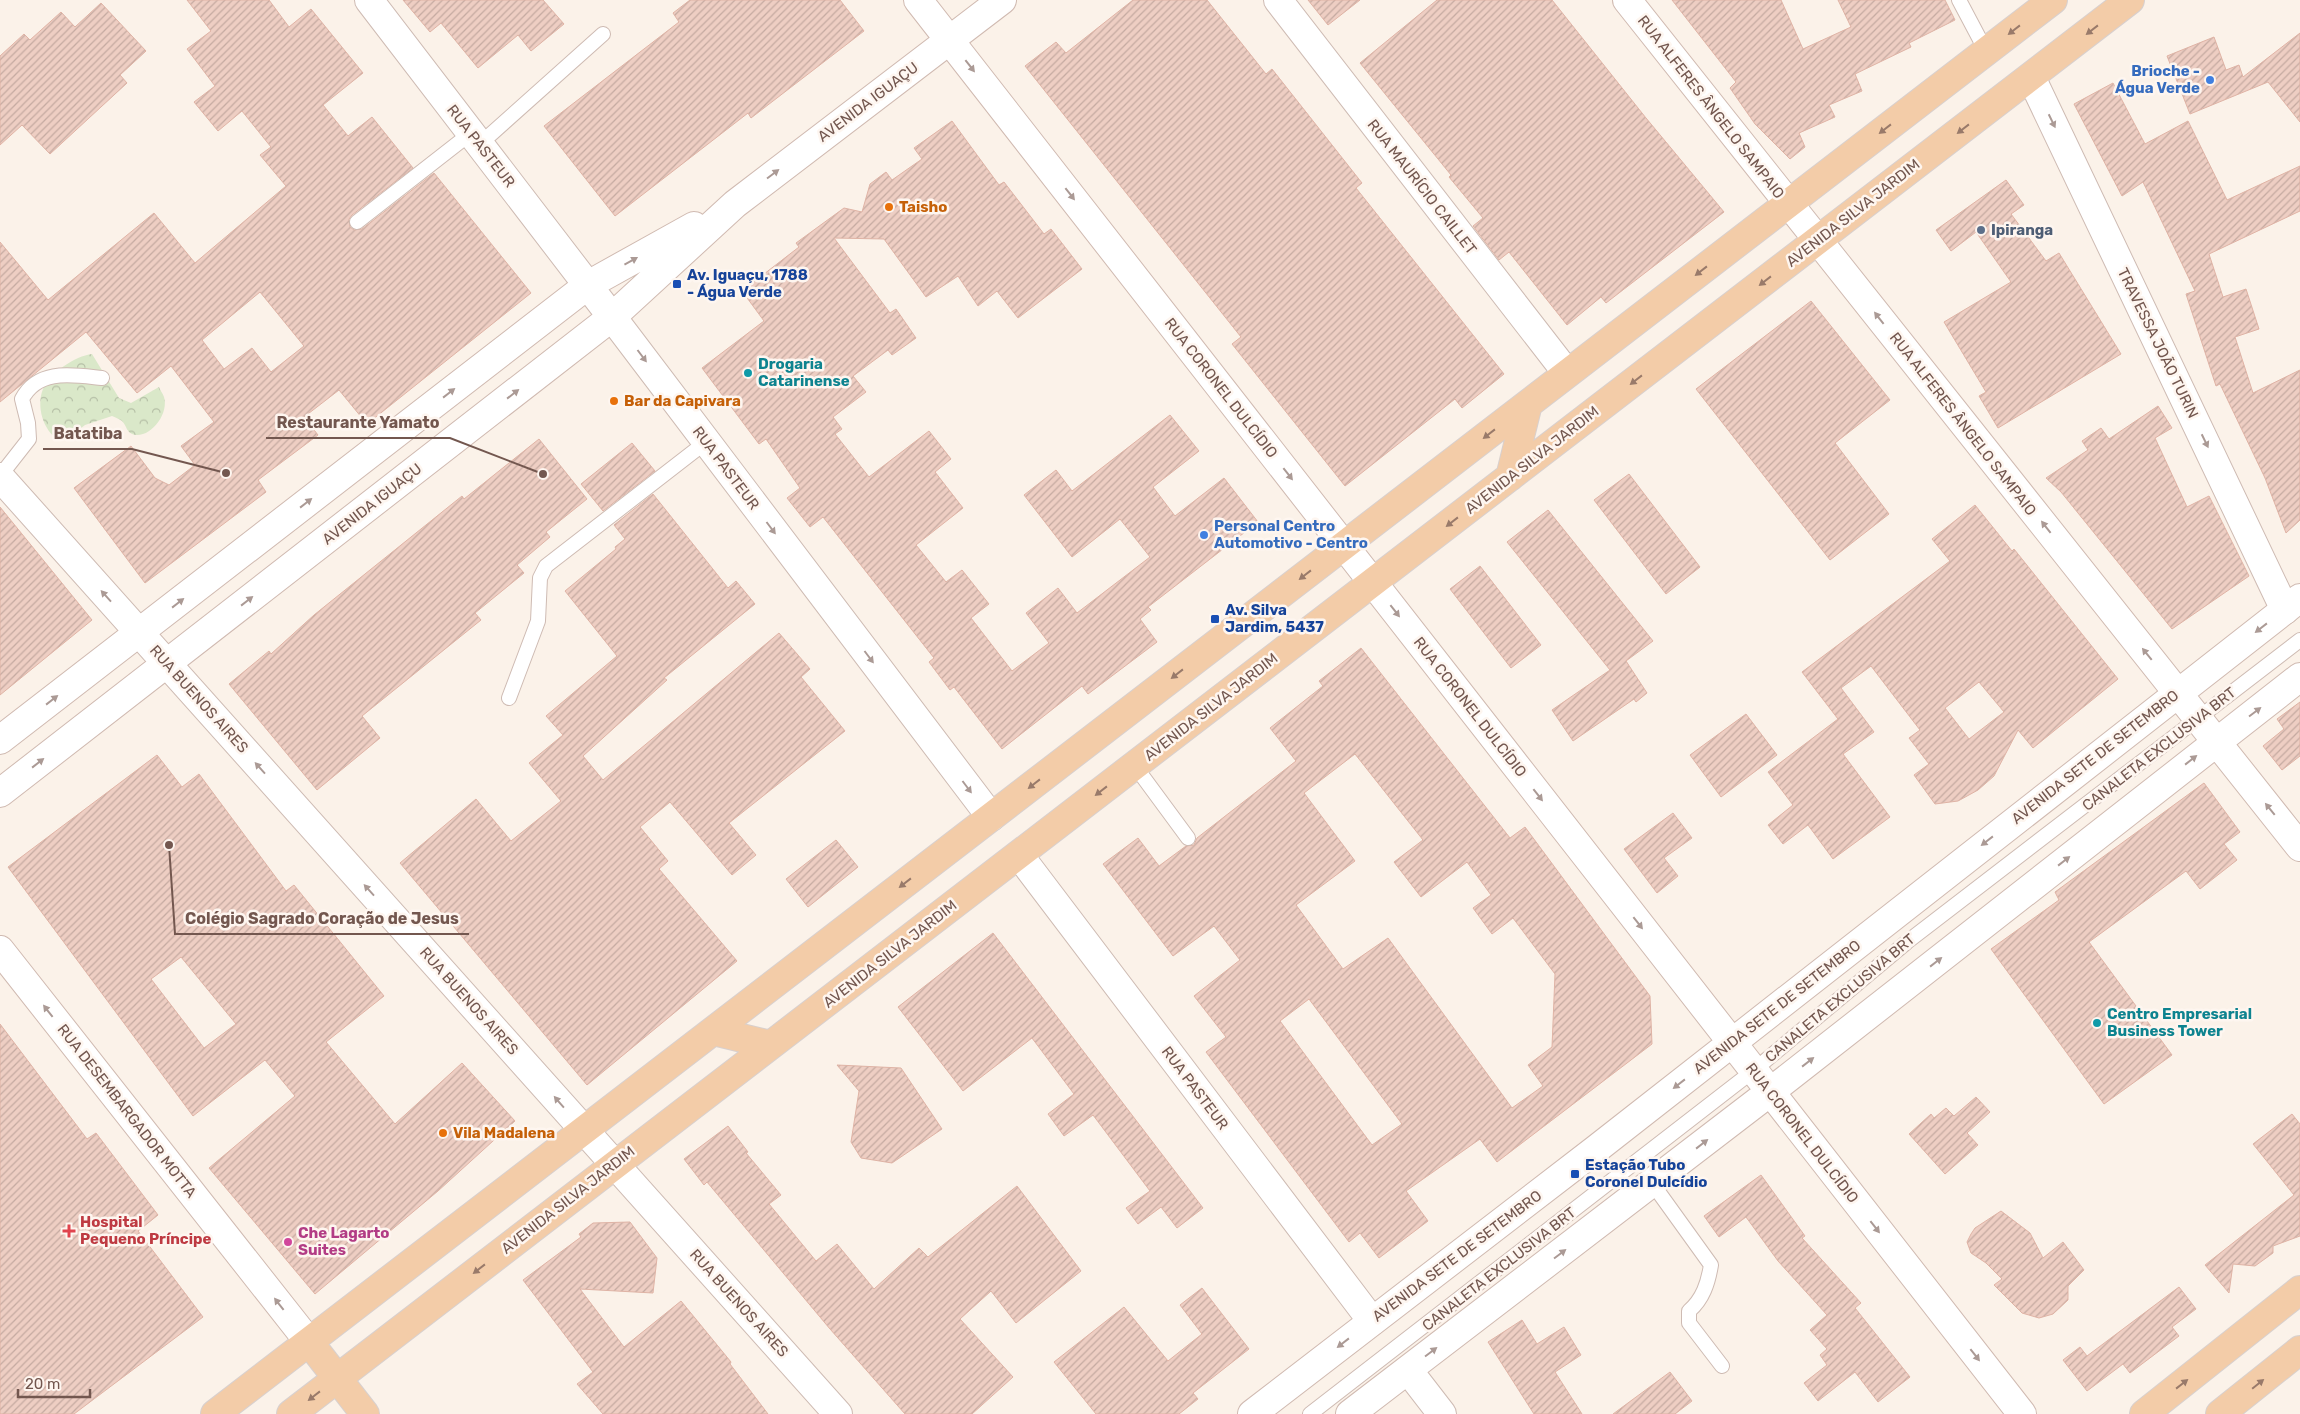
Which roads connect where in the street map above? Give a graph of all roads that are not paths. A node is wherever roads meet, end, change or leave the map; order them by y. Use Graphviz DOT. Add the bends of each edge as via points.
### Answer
graph roads {
  1 [pos="369,0"];
  2 [pos="918,0"];
  3 [pos="1002,0"];
  4 [pos="1278,0"];
  5 [pos="1626,0"];
  6 [pos="1959,0"];
  7 [pos="2053,0"];
  8 [pos="2130,0"];
  9 [pos="603,34"];
  10 [pos="949,40"];
  11 [pos="1986,51"];
  12 [pos="2031,77"];
  13 [pos="475,139"];
  14 [pos="735,204"];
  15 [pos="1788,204"];
  16 [pos="357,222"];
  17 [pos="1817,240"];
  18 [pos="588,285"];
  19 [pos="612,317"];
  20 [pos="1567,374"];
  21 [pos="102,378"];
  22 [pos="1528,404"];
  23 [pos="706,442"];
  24 [pos="0,477"];
  25 [pos="1510,477"];
  26 [pos="1344,546"];
  27 [pos="1373,583"];
  28 [pos="2292,604"];
  29 [pos="139,632"];
  30 [pos="2300,640"];
  31 [pos="167,663"];
  32 [pos="2300,677"];
  33 [pos="2177,693"];
  34 [pos="509,698"];
  35 [pos="2198,719"];
  36 [pos="0,740"];
  37 [pos="2216,741"];
  38 [pos="1135,766"];
  39 [pos="0,793"];
  40 [pos="991,817"];
  41 [pos="1188,838"];
  42 [pos="2300,847"];
  43 [pos="1019,855"];
  44 [pos="0,950"];
  45 [pos="713,1031"];
  46 [pos="1731,1042"];
  47 [pos="771,1045"];
  48 [pos="1753,1071"];
  49 [pos="1770,1092"];
  50 [pos="584,1130"];
  51 [pos="615,1164"];
  52 [pos="1652,1184"];
  53 [pos="2300,1290"];
  54 [pos="1372,1320"];
  55 [pos="309,1342"];
  56 [pos="2300,1350"];
  57 [pos="1722,1366"];
  58 [pos="1408,1370"];
  59 [pos="337,1379"];
  60 [pos="215,1414"];
  61 [pos="291,1414"];
  62 [pos="365,1414"];
  63 [pos="838,1414"];
  64 [pos="1252,1414"];
  65 [pos="1310,1414"];
  66 [pos="1350,1414"];
  67 [pos="1442,1414"];
  68 [pos="2022,1414"];
  69 [pos="2144,1414"];
  70 [pos="2220,1414"];
  1 -- 13 [label="main road, RUA PASTEUR"];
  2 -- 10 [label="main road, RUA CORONEL DULCÍDIO"];
  3 -- 10 [label="main road, AVENIDA IGUAÇU"];
  4 -- 20 [label="main road, RUA MAURÍCIO CAILLET"];
  5 -- 15 [label="main road, RUA ALFERES ÂNGELO SAMPAIO"];
  6 -- 11 [label="lane"];
  7 -- 11 [label="main road, one-way"];
  8 -- 12 [label="main road, AVENIDA SILVA JARDIM, one-way"];
  9 -- 13 [label="lane"];
  14 -- 10 [label="main road, AVENIDA IGUAÇU, one-way"];
  10 -- 26 [label="main road, RUA CORONEL DULCÍDIO, one-way"];
  11 -- 15 [label="main road, one-way"];
  12 -- 17 [label="main road, AVENIDA SILVA JARDIM, one-way"];
  12 -- 28 [label="main road, TRAVESSA JOÃO TURIN, one-way"];
  13 -- 16 [label="lane"];
  13 -- 18 [label="main road, RUA PASTEUR"];
  18 -- 14 [label="main road, AVENIDA IGUAÇU, one-way"];
  14 -- 19 [label="main road, AVENIDA IGUAÇU"];
  15 -- 17 [label="main road, RUA ALFERES ÂNGELO SAMPAIO"];
  15 -- 20 [label="main road, one-way"];
  17 -- 25 [label="main road, AVENIDA SILVA JARDIM, one-way"];
  33 -- 17 [label="main road, RUA ALFERES ÂNGELO SAMPAIO, one-way"];
  18 -- 19 [label="main road, RUA PASTEUR"];
  29 -- 18 [label="main road, AVENIDA IGUAÇU, one-way"];
  19 -- 23 [label="main road, RUA PASTEUR, one-way"];
  31 -- 19 [label="main road, AVENIDA IGUAÇU, one-way"];
  20 -- 22 [label="main road"];
  21 -- 24 [label="lane" via="68,374 45,378 28,387 22,399 29,439"];
  22 -- 25 [label="main road"];
  22 -- 26 [label="main road, one-way"];
  23 -- 34 [label="lane" via="546,566 540,578 538,621"];
  23 -- 40 [label="main road, RUA PASTEUR, one-way"];
  29 -- 24 [label="main road, RUA BUENOS AIRES, one-way"];
  25 -- 27 [label="main road, AVENIDA SILVA JARDIM, one-way"];
  26 -- 27 [label="main road, RUA CORONEL DULCÍDIO"];
  26 -- 40 [label="main road, one-way"];
  27 -- 38 [label="main road, AVENIDA SILVA JARDIM"];
  27 -- 46 [label="main road, RUA CORONEL DULCÍDIO, one-way"];
  28 -- 33 [label="main road, AVENIDA SETE DE SETEMBRO, one-way"];
  29 -- 31 [label="main road, RUA BUENOS AIRES"];
  36 -- 29 [label="main road, AVENIDA IGUAÇU, one-way"];
  30 -- 35 [label="lane, CANALETA EXCLUSIVA BRT"];
  39 -- 31 [label="main road, AVENIDA IGUAÇU, one-way"];
  50 -- 31 [label="main road, RUA BUENOS AIRES, one-way"];
  37 -- 32 [label="main road, one-way"];
  33 -- 35 [label="main road, RUA ALFERES ÂNGELO SAMPAIO"];
  33 -- 46 [label="main road, AVENIDA SETE DE SETEMBRO, one-way"];
  35 -- 37 [label="main road, RUA ALFERES ÂNGELO SAMPAIO"];
  35 -- 48 [label="lane, CANALETA EXCLUSIVA BRT" via="1907,942"];
  42 -- 37 [label="main road, RUA ALFERES ÂNGELO SAMPAIO, one-way"];
  49 -- 37 [label="main road, one-way"];
  38 -- 41 [label="lane"];
  38 -- 43 [label="main road, AVENIDA SILVA JARDIM, one-way"];
  40 -- 45 [label="main road, one-way"];
  43 -- 47 [label="main road, AVENIDA SILVA JARDIM"];
  43 -- 54 [label="main road, RUA PASTEUR"];
  55 -- 44 [label="main road, RUA DESEMBARGADOR MOTTA, one-way"];
  45 -- 47 [label="main road"];
  45 -- 50 [label="main road"];
  46 -- 48 [label="main road, RUA CORONEL DULCÍDIO"];
  46 -- 54 [label="main road, AVENIDA SETE DE SETEMBRO, one-way"];
  47 -- 51 [label="main road, AVENIDA SILVA JARDIM"];
  48 -- 49 [label="main road, RUA CORONEL DULCÍDIO"];
  48 -- 65 [label="lane, CANALETA EXCLUSIVA BRT"];
  52 -- 49 [label="main road, one-way"];
  49 -- 68 [label="main road, RUA CORONEL DULCÍDIO, one-way"];
  50 -- 51 [label="main road, RUA BUENOS AIRES"];
  50 -- 55 [label="main road"];
  51 -- 59 [label="main road, AVENIDA SILVA JARDIM, one-way"];
  51 -- 63 [label="main road, RUA BUENOS AIRES"];
  52 -- 57 [label="lane" via="1711,1266 1708,1282 1697,1304 1689,1311 1689,1323"];
  58 -- 52 [label="main road, one-way"];
  69 -- 53 [label="main road, one-way"];
  54 -- 64 [label="main road, AVENIDA SETE DE SETEMBRO, one-way"];
  55 -- 59 [label="main road, RUA DESEMBARGADOR MOTTA"];
  55 -- 60 [label="main road"];
  70 -- 56 [label="main road, one-way"];
  58 -- 66 [label="main road"];
  58 -- 67 [label="main road"];
  59 -- 61 [label="main road, AVENIDA SILVA JARDIM, one-way"];
  59 -- 62 [label="main road, RUA DESEMBARGADOR MOTTA"];
}
